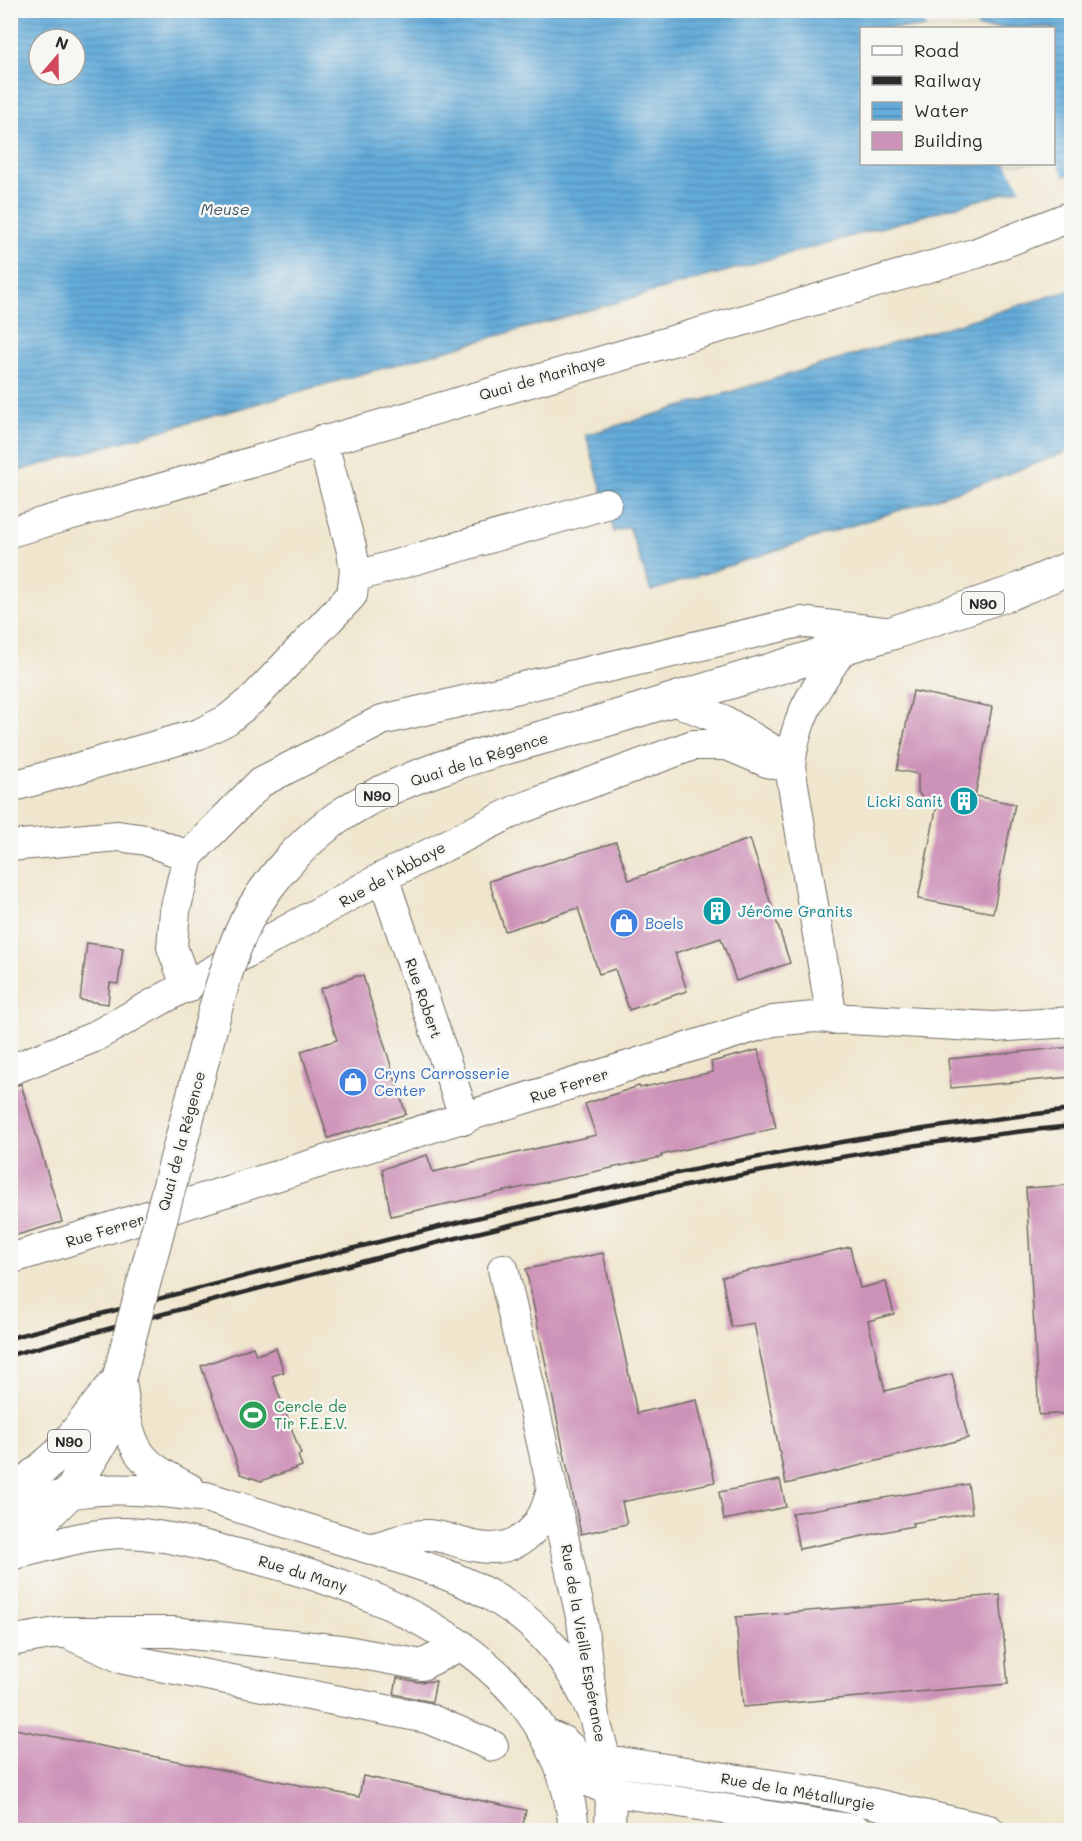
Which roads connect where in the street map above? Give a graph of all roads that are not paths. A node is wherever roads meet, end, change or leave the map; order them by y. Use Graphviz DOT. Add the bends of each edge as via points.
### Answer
graph roads {
  1 [pos="1071,216"];
  2 [pos="322,440"];
  3 [pos="606,504"];
  4 [pos="10,532"];
  5 [pos="1071,567"];
  6 [pos="354,577"];
  7 [pos="892,633"];
  8 [pos="843,646"];
  9 [pos="671,699"];
  10 [pos="790,767"];
  11 [pos="10,787"];
  12 [pos="10,846"];
  13 [pos="188,856"];
  14 [pos="383,877"];
  15 [pos="187,988"];
  16 [pos="832,1019"];
  17 [pos="1071,1022"];
  18 [pos="10,1070"];
  19 [pos="465,1119"];
  20 [pos="10,1259"];
  21 [pos="503,1269"];
  22 [pos="120,1388"];
  23 [pos="71,1491"];
  24 [pos="551,1492"];
  25 [pos="10,1496"];
  26 [pos="206,1497"];
  27 [pos="10,1514"];
  28 [pos="10,1539"];
  29 [pos="370,1548"];
  30 [pos="10,1555"];
  31 [pos="62,1632"];
  32 [pos="10,1641"];
  33 [pos="460,1645"];
  34 [pos="594,1717"];
  35 [pos="546,1734"];
  36 [pos="493,1746"];
  37 [pos="606,1760"];
  38 [pos="611,1791"];
  39 [pos="574,1830"];
  40 [pos="609,1830"];
  41 [pos="856,1830"];
  42 [pos="989,1830"];
  1 -- 2 [label="street, Quai de Marihaye" via="977,253"];
  2 -- 4 [label="street, Quai de Marihaye"];
  2 -- 6 [label="street" via="351,547"];
  3 -- 6 [label="street"];
  5 -- 7 [label="main road, Quai de la Régence / N90" via="1011,593"];
  6 -- 11 [label="street" via="352,595 255,697 226,720 199,734"];
  7 -- 8 [label="main road, Quai de la Régence / N90"];
  7 -- 13 [label="street" via="800,622 382,720 261,782"];
  8 -- 9 [label="main road, Quai de la Régence / N90"];
  8 -- 10 [label="street" via="799,718"];
  9 -- 10 [label="street" via="741,729"];
  9 -- 22 [label="main road, Quai de la Régence / N90, bridge" via="429,773 381,793 337,818 277,876 258,901 236,946"];
  10 -- 14 [label="street, Rue de l'Abbaye" via="727,745 682,747 517,810"];
  10 -- 16 [label="street"];
  12 -- 13 [label="street" via="118,836 146,840"];
  13 -- 15 [label="street" via="175,911 172,947"];
  14 -- 15 [label="street, Rue de l'Abbaye"];
  14 -- 19 [label="street, Rue Robert"];
  15 -- 18 [label="street, Rue de l'Abbaye" via="75,1047"];
  16 -- 17 [label="street, Rue Ferrer" via="993,1027"];
  16 -- 19 [label="street, Rue Ferrer" via="795,1017 748,1028"];
  19 -- 20 [label="street, Rue Ferrer"];
  21 -- 24 [label="street, Rue de la Vieille Espérance"];
  22 -- 23 [label="main road, N90" via="102,1441"];
  22 -- 25 [label="main road, N90" via="59,1454"];
  22 -- 26 [label="street" via="134,1449 154,1470"];
  23 -- 26 [label="street" via="117,1489"];
  23 -- 27 [label="street" via="33,1502"];
  23 -- 28 [label="main road, N90" via="43,1519"];
  24 -- 29 [label="street" via="541,1521 515,1543 476,1547 436,1536 419,1536"];
  24 -- 34 [label="street, Rue de la Vieille Espérance" via="582,1621"];
  26 -- 29 [label="street"];
  29 -- 34 [label="street" via="451,1574 507,1604 557,1653 584,1693"];
  30 -- 33 [label="street, Rue du Many" via="101,1535 138,1534 187,1542 330,1580 398,1607"];
  31 -- 32 [label="street"];
  31 -- 33 [label="street" via="172,1632 341,1650 422,1665"];
  31 -- 36 [label="street" via="124,1659 427,1718"];
  33 -- 35 [label="street, Rue du Many" via="510,1688"];
  34 -- 37 [label="street, Rue de la Vieille Espérance"];
  35 -- 38 [label="street" via="572,1748 592,1783"];
  35 -- 39 [label="street" via="568,1793"];
  37 -- 38 [label="street, Rue de la Vieille Espérance"];
  37 -- 42 [label="street, Rue de la Métallurgie" via="832,1794"];
  38 -- 40 [label="street, Rue de la Vieille Espérance"];
  38 -- 41 [label="street, Rue de la Métallurgie"];
}
